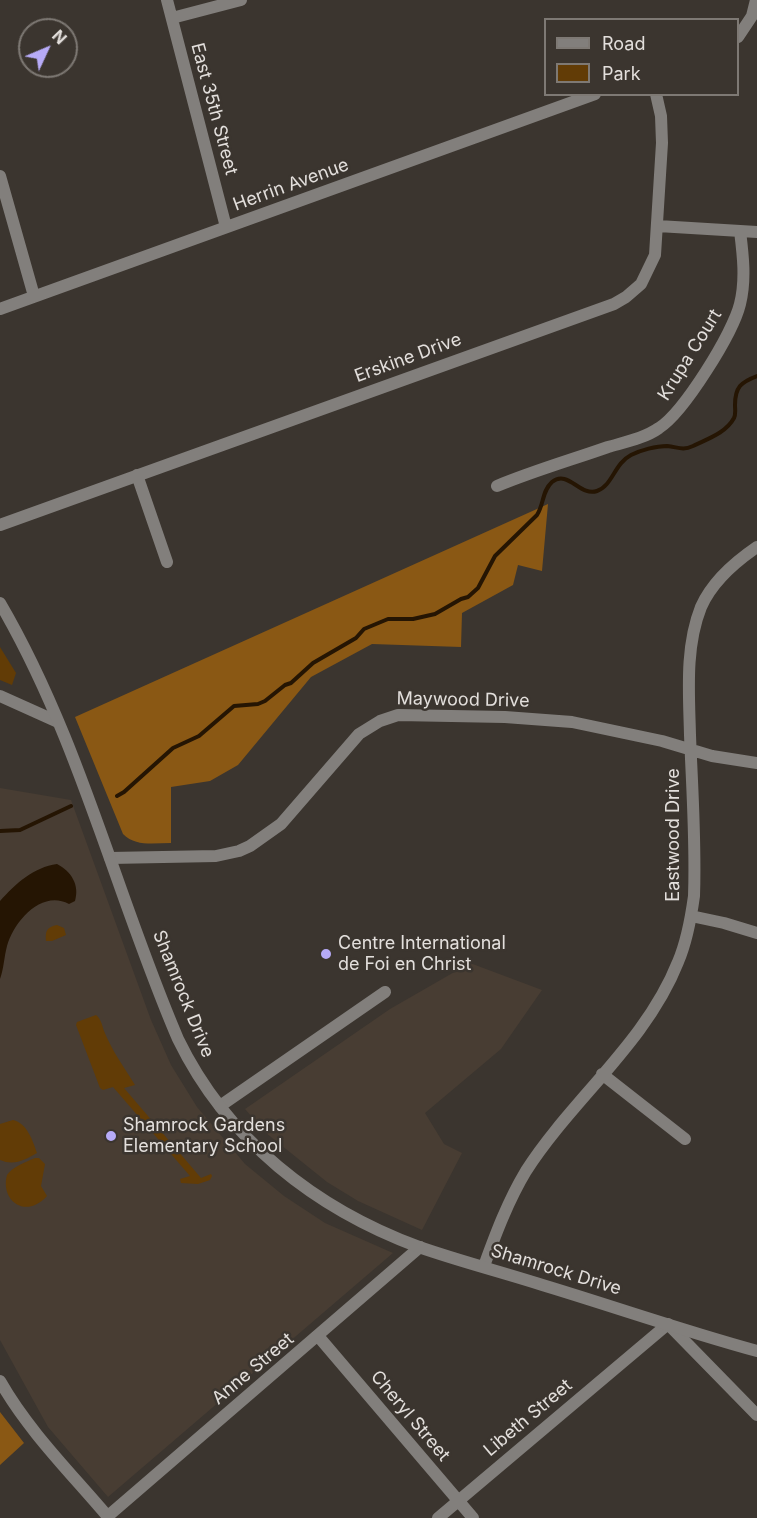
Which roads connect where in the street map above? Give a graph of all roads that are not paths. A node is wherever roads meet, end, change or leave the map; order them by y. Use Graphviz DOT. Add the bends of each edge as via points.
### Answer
graph roads {
  1 [pos="167,0"];
  2 [pos="241,0"];
  3 [pos="756,0"];
  4 [pos="172,18"];
  5 [pos="739,36"];
  6 [pos="589,96"];
  7 [pos="656,96"];
  8 [pos="0,176"];
  9 [pos="658,226"];
  10 [pos="226,227"];
  11 [pos="740,231"];
  12 [pos="757,232"];
  13 [pos="34,296"];
  14 [pos="0,309"];
  15 [pos="137,475"];
  16 [pos="496,486"];
  17 [pos="0,525"];
  18 [pos="757,547"];
  19 [pos="167,562"];
  20 [pos="0,603"];
  21 [pos="0,696"];
  22 [pos="58,722"];
  23 [pos="691,749"];
  24 [pos="757,763"];
  25 [pos="110,858"];
  26 [pos="691,916"];
  27 [pos="757,933"];
  28 [pos="385,992"];
  29 [pos="602,1074"];
  30 [pos="220,1106"];
  31 [pos="685,1139"];
  32 [pos="420,1247"];
  33 [pos="484,1266"];
  34 [pos="668,1324"];
  35 [pos="318,1336"];
  36 [pos="757,1351"];
  37 [pos="0,1381"];
  38 [pos="757,1415"];
  39 [pos="459,1501"];
  40 [pos="109,1517"];
  41 [pos="438,1518"];
  42 [pos="473,1518"];
  1 -- 4 [label="street, East 35th Street"];
  2 -- 4 [label="street"];
  3 -- 5 [label="street" via="752,16"];
  4 -- 10 [label="street, East 35th Street"];
  6 -- 10 [label="street, Herrin Avenue"];
  7 -- 9 [label="street, Erskine Drive" via="662,143"];
  8 -- 13 [label="street"];
  9 -- 11 [label="street"];
  9 -- 15 [label="street, Erskine Drive" via="655,255 646,276 614,304"];
  10 -- 13 [label="street, Herrin Avenue"];
  11 -- 12 [label="street"];
  11 -- 16 [label="street, Krupa Court" via="743,277 737,316 685,404 673,417 649,434"];
  13 -- 14 [label="street, Herrin Avenue"];
  15 -- 17 [label="street, Erskine Drive"];
  15 -- 19 [label="street"];
  18 -- 23 [label="street, Eastwood Drive" via="719,580 693,632"];
  20 -- 22 [label="street, Shamrock Drive"];
  21 -- 22 [label="street"];
  22 -- 25 [label="street, Shamrock Drive"];
  23 -- 24 [label="street, Maywood Drive"];
  23 -- 25 [label="street, Maywood Drive" via="572,722 398,715 359,734 281,824 250,846 216,856"];
  23 -- 26 [label="street, Eastwood Drive" via="695,876"];
  25 -- 30 [label="street, Shamrock Drive" via="178,1039 196,1074"];
  26 -- 27 [label="street"];
  26 -- 29 [label="street, Eastwood Drive" via="679,961 663,993"];
  28 -- 30 [label="street"];
  29 -- 31 [label="street"];
  29 -- 33 [label="street, Eastwood Drive" via="527,1170 502,1216"];
  30 -- 32 [label="street, Shamrock Drive" via="253,1146 300,1185 350,1216"];
  32 -- 33 [label="street, Shamrock Drive"];
  32 -- 35 [label="street, Anne Street"];
  33 -- 34 [label="street, Shamrock Drive"];
  34 -- 36 [label="street, Shamrock Drive"];
  34 -- 38 [label="street"];
  34 -- 39 [label="street, Libeth Street"];
  35 -- 39 [label="street, Cheryl Street"];
  35 -- 40 [label="street, Anne Street"];
  37 -- 40 [label="street" via="42,1440"];
  39 -- 41 [label="street, Libeth Street"];
  39 -- 42 [label="street, Cheryl Street"];
}
